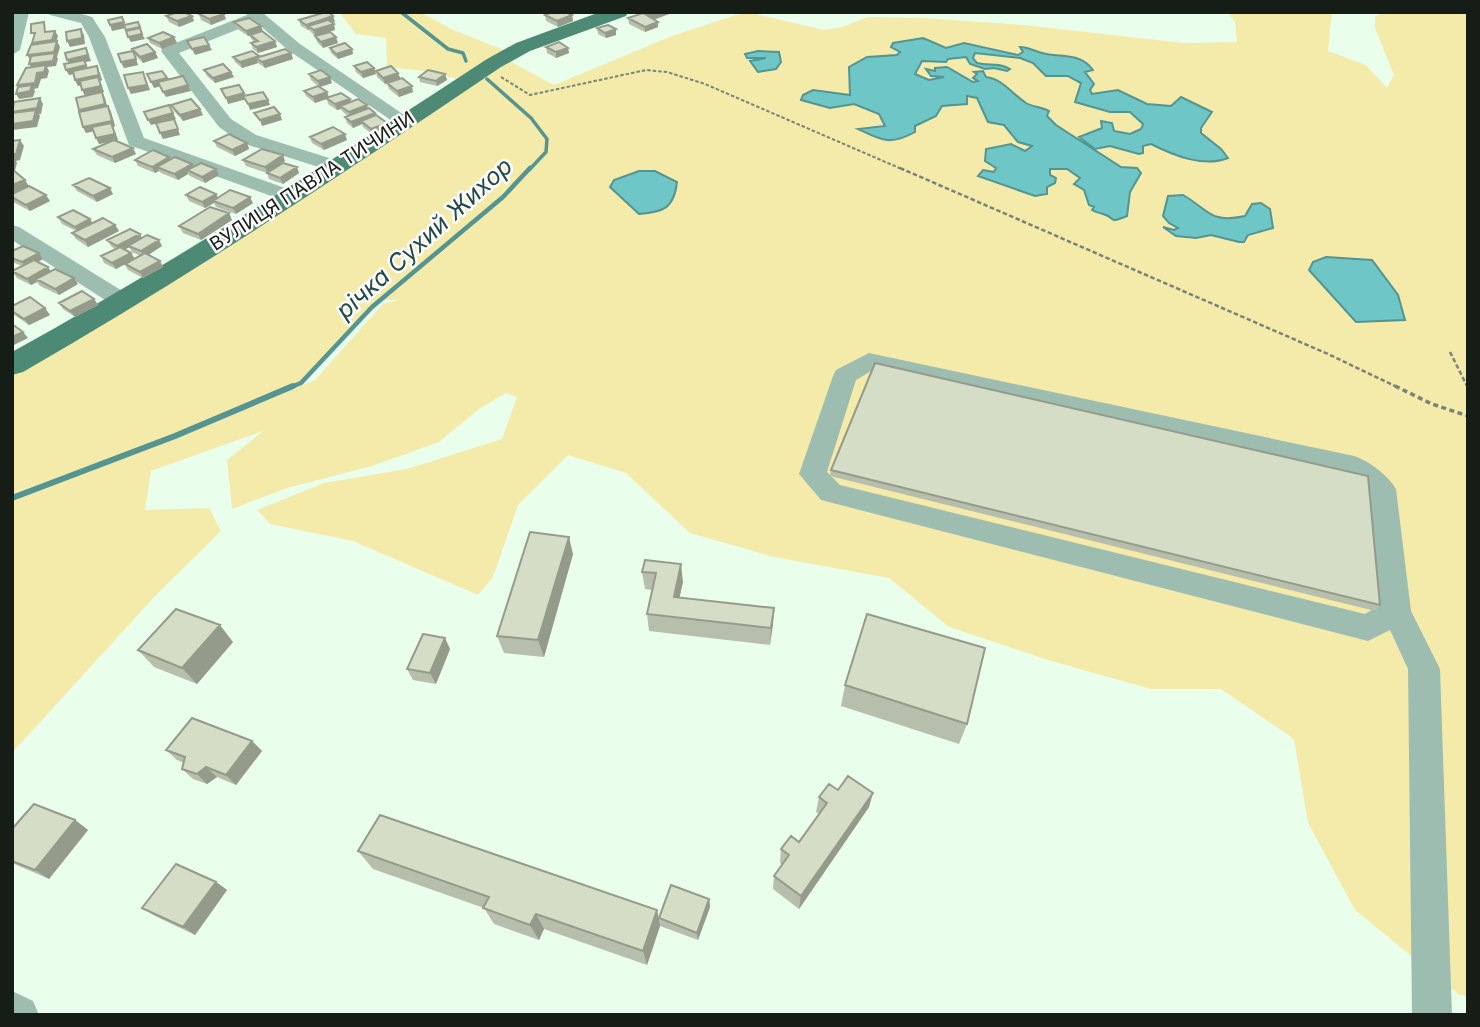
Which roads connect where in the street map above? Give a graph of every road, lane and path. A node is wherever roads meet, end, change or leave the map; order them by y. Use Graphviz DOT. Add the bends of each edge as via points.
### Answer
graph roads {
  1 [pos="55,12"];
  2 [pos="256,14"];
  3 [pos="607,14"];
  4 [pos="18,15"];
  5 [pos="12,50"];
  6 [pos="482,70"];
  7 [pos="404,121"];
  8 [pos="338,167"];
  9 [pos="292,197"];
  10 [pos="12,232"];
  11 [pos="124,302"];
  12 [pos="1450,352"];
  13 [pos="12,365"];
  14 [pos="1468,388"];
  15 [pos="1468,416"];
  16 [pos="1396,611"];
  17 [pos="12,1011"];
  18 [pos="1438,1012"];
  19 [pos="19,1015"];
  1 -- 9 [label="street" via="87,20 136,141"];
  2 -- 7 [label="street" via="294,47"];
  2 -- 8 [label="street" via="169,51 225,123 249,139"];
  3 -- 6 [label="main road, ВУЛИЦЯ ПАВЛА ТИЧИНИ" via="523,47"];
  4 -- 5 [label="street"];
  6 -- 7 [label="main road, ВУЛИЦЯ ПАВЛА ТИЧИНИ"];
  6 -- 15 [label="path" via="530,94 646,70 705,83"];
  7 -- 8 [label="main road, ВУЛИЦЯ ПАВЛА ТИЧИНИ"];
  8 -- 9 [label="main road, ВУЛИЦЯ ПАВЛА ТИЧИНИ"];
  9 -- 11 [label="main road, ВУЛИЦЯ ПАВЛА ТИЧИНИ"];
  10 -- 11 [label="street"];
  11 -- 13 [label="main road, ВУЛИЦЯ ПАВЛА ТИЧИНИ"];
  12 -- 14 [label="path"];
  16 -- 16 [label="street" via="1382,489 1354,467 869,361 845,376 813,474 831,493 1368,628"];
  16 -- 18 [label="street" via="1424,669"];
  17 -- 19 [label="street"];
}
